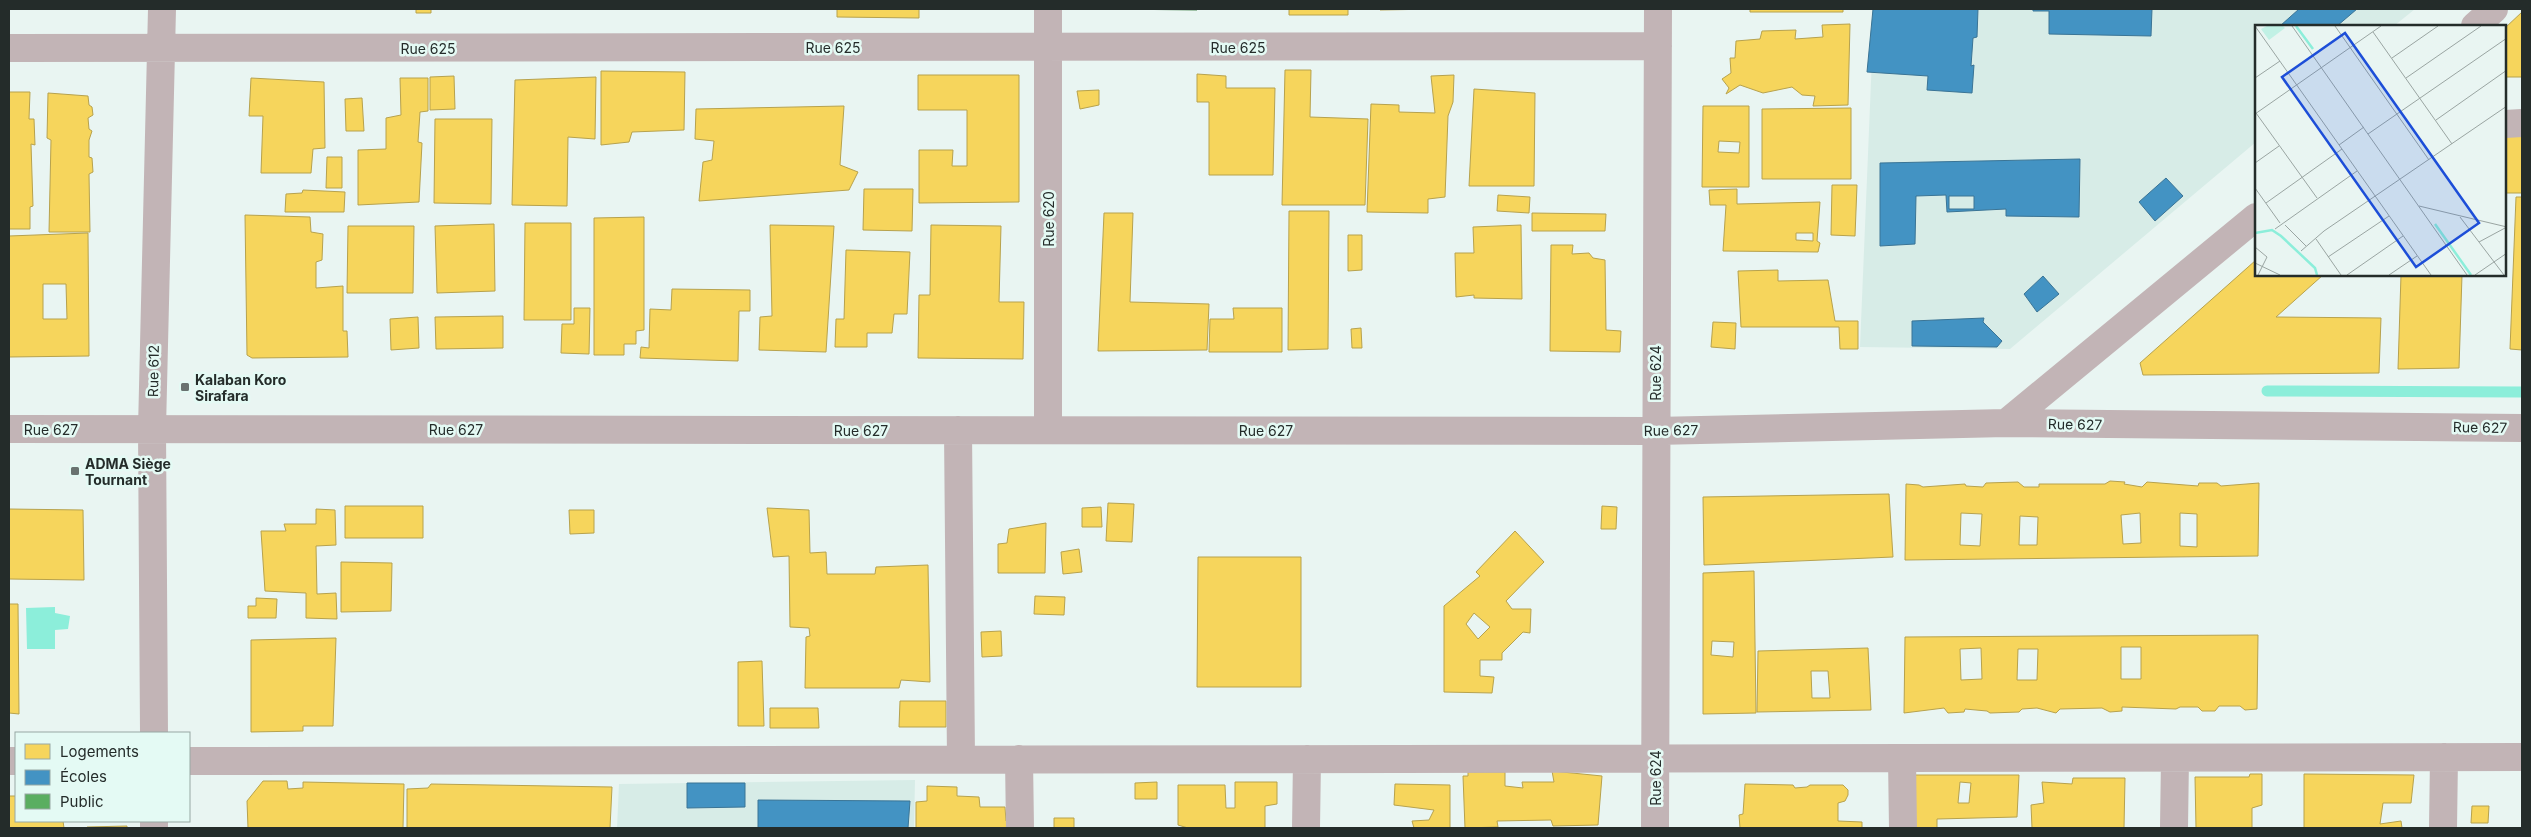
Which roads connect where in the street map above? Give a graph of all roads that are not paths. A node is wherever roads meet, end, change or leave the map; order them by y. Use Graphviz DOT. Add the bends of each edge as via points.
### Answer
graph roads {
  1 [pos="162,9"];
  2 [pos="1048,9"];
  3 [pos="1658,9"];
  4 [pos="2494,9"];
  5 [pos="2476,25"];
  6 [pos="1658,46"];
  7 [pos="1048,47"];
  8 [pos="9,48"];
  9 [pos="161,48"];
  10 [pos="2522,123"];
  11 [pos="2506,124"];
  12 [pos="2255,219"];
  13 [pos="2006,423"];
  14 [pos="2522,428"];
  15 [pos="9,429"];
  16 [pos="152,429"];
  17 [pos="958,430"];
  18 [pos="1048,430"];
  19 [pos="1655,431"];
  20 [pos="154,732"];
  21 [pos="2444,757"];
  22 [pos="2522,757"];
  23 [pos="1655,758"];
  24 [pos="1902,758"];
  25 [pos="2175,758"];
  26 [pos="961,759"];
  27 [pos="1019,759"];
  28 [pos="1307,759"];
  29 [pos="190,761"];
  30 [pos="1020,828"];
  31 [pos="1306,828"];
  32 [pos="1655,828"];
  33 [pos="1903,828"];
  34 [pos="2174,828"];
  35 [pos="2443,828"];
  1 -- 9 [label="street, Rue 612"];
  2 -- 7 [label="street, Rue 620"];
  3 -- 6 [label="street, Rue 624"];
  4 -- 5 [label="street"];
  6 -- 7 [label="street, Rue 625"];
  6 -- 19 [label="street, Rue 624"];
  7 -- 9 [label="street, Rue 625"];
  7 -- 18 [label="street, Rue 620"];
  8 -- 9 [label="street, Rue 625"];
  9 -- 16 [label="street, Rue 612"];
  10 -- 11 [label="street"];
  12 -- 13 [label="street"];
  13 -- 14 [label="street, Rue 627"];
  13 -- 19 [label="street, Rue 627"];
  15 -- 16 [label="street, Rue 627"];
  16 -- 17 [label="street, Rue 627"];
  16 -- 20 [label="street, Rue 612"];
  17 -- 18 [label="street, Rue 627"];
  17 -- 26 [label="street"];
  18 -- 19 [label="street, Rue 627"];
  19 -- 23 [label="street, Rue 624"];
  21 -- 22 [label="street"];
  21 -- 25 [label="street"];
  21 -- 35 [label="street"];
  23 -- 24 [label="street"];
  23 -- 28 [label="street"];
  23 -- 32 [label="street, Rue 624"];
  24 -- 25 [label="street"];
  24 -- 33 [label="street"];
  25 -- 34 [label="street"];
  26 -- 27 [label="street"];
  26 -- 29 [label="street"];
  27 -- 28 [label="street"];
  27 -- 30 [label="street"];
  28 -- 31 [label="street"];
}
